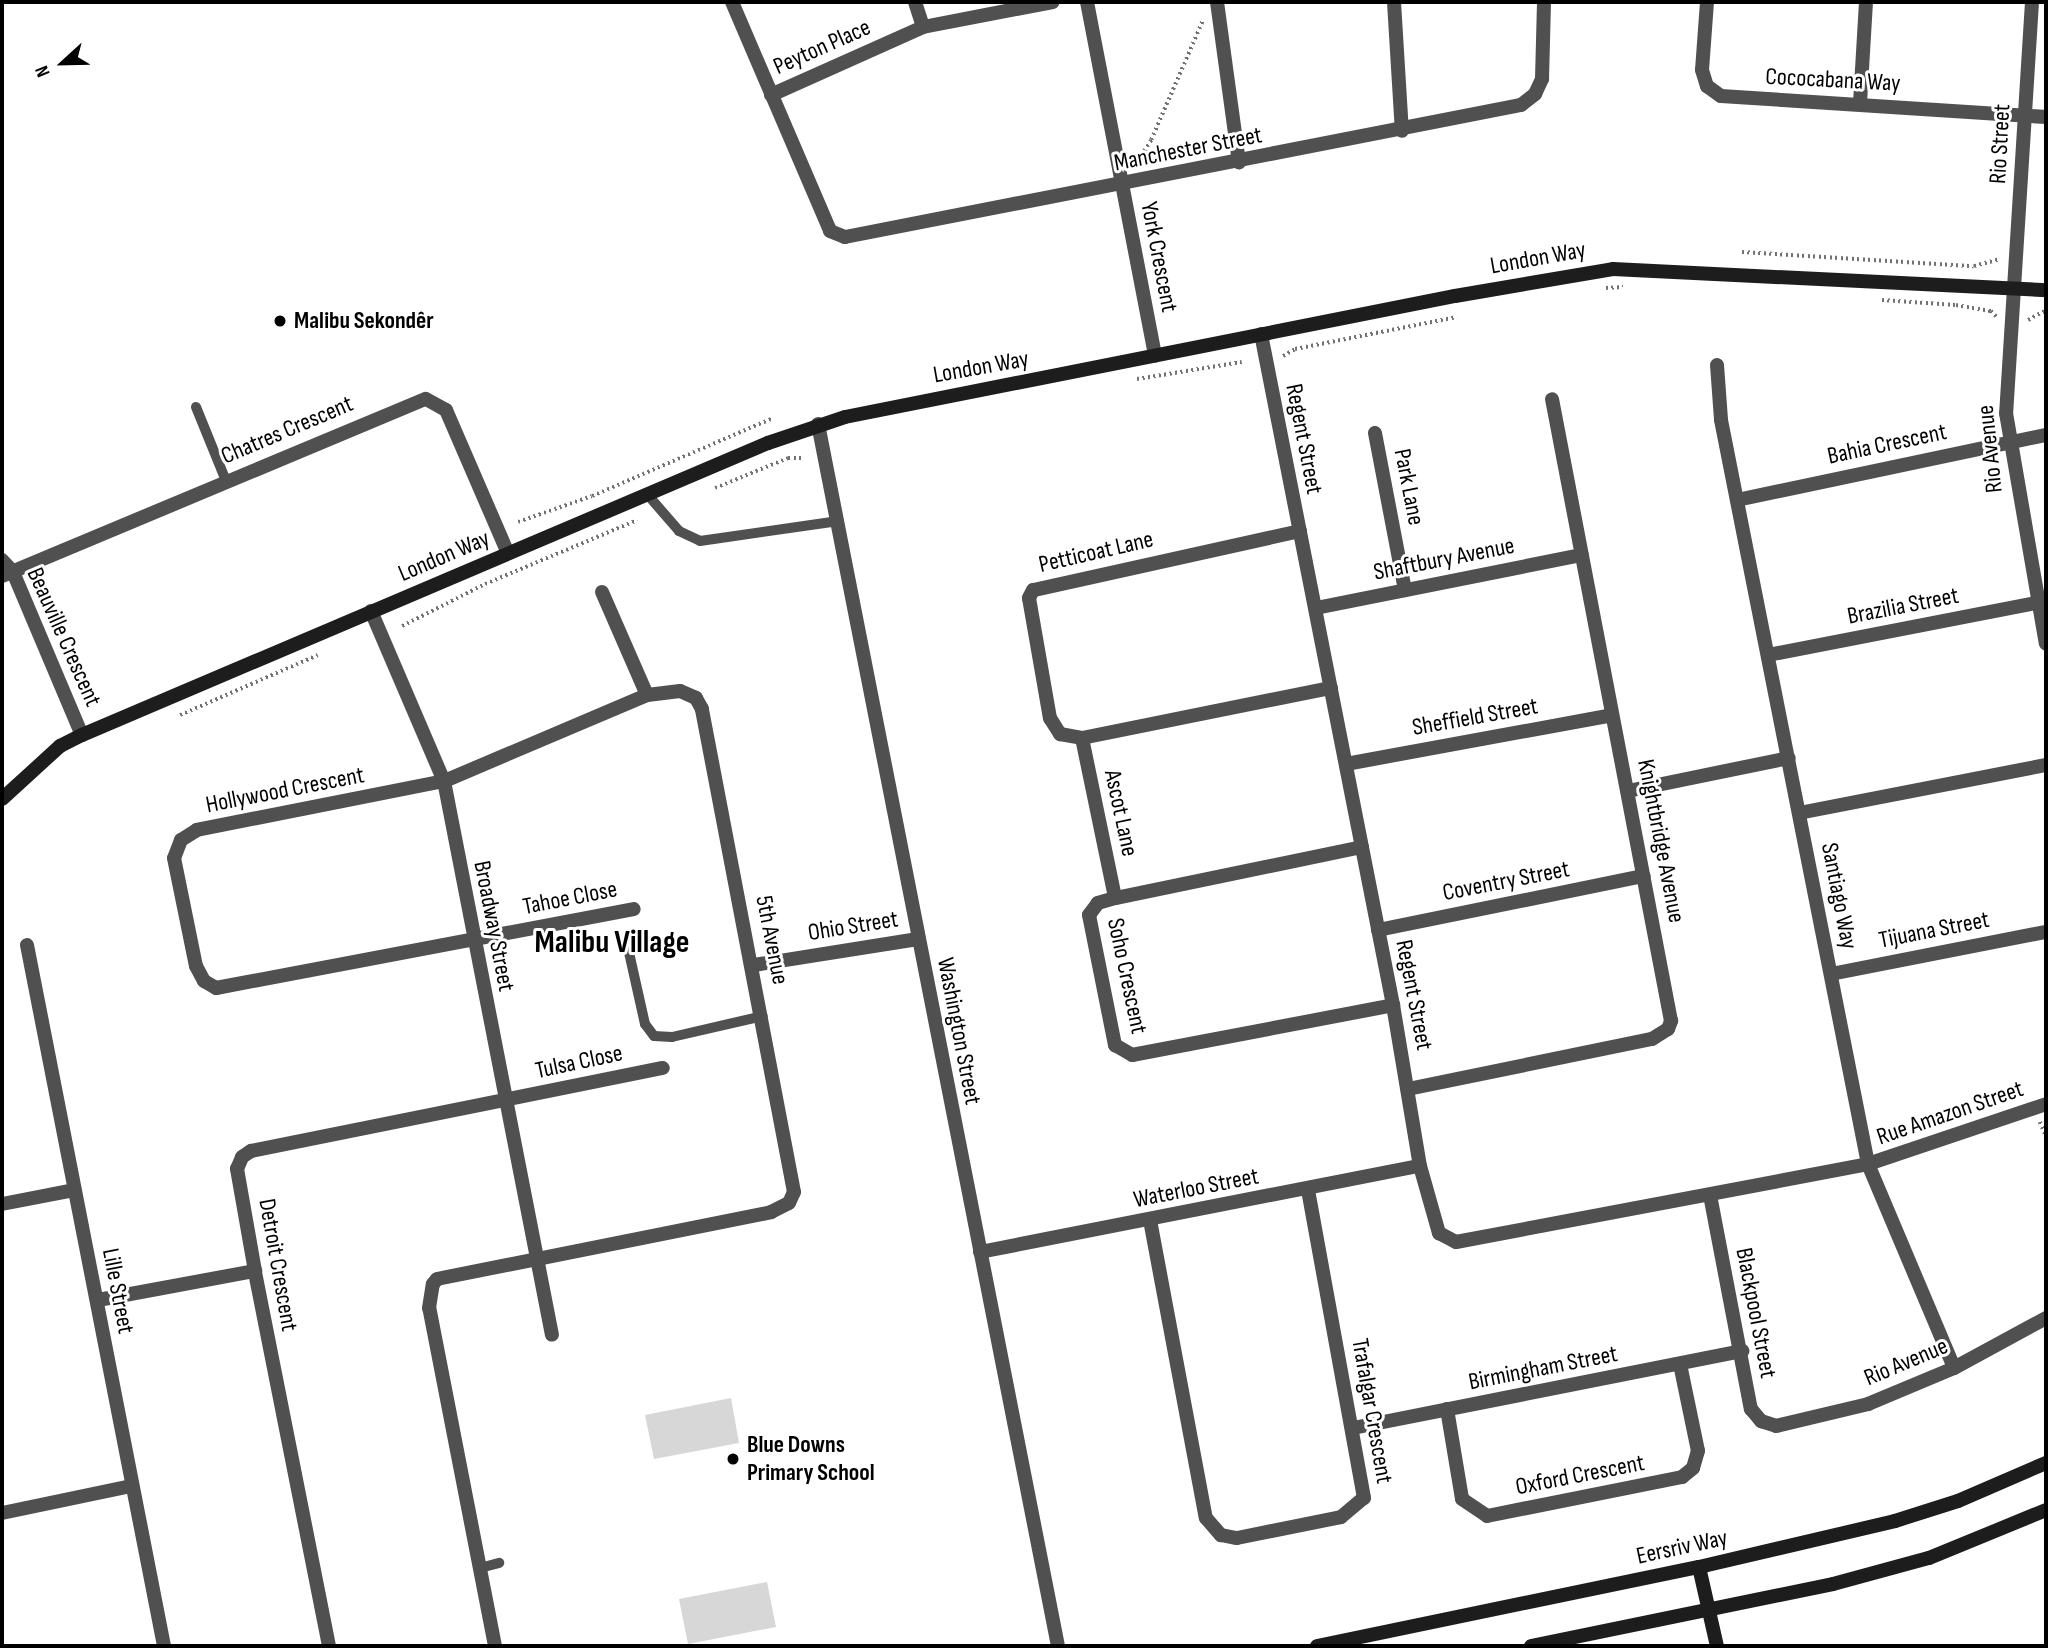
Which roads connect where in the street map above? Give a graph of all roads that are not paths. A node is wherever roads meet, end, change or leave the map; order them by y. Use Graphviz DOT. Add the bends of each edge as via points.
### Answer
graph roads {
  1 [pos="732,2"];
  2 [pos="915,2"];
  3 [pos="1053,2"];
  4 [pos="1087,2"];
  5 [pos="1394,2"];
  6 [pos="1544,2"];
  7 [pos="1707,2"];
  8 [pos="1866,2"];
  9 [pos="2032,2"];
  10 [pos="1212,6"];
  11 [pos="923,27"];
  12 [pos="771,95"];
  13 [pos="1860,103"];
  14 [pos="2024,115"];
  15 [pos="2046,117"];
  16 [pos="1402,131"];
  17 [pos="1239,163"];
  18 [pos="1122,184"];
  19 [pos="2015,288"];
  20 [pos="2046,290"];
  21 [pos="1261,334"];
  22 [pos="1155,356"];
  23 [pos="1717,365"];
  24 [pos="1552,399"];
  25 [pos="196,407"];
  26 [pos="818,424"];
  27 [pos="1375,433"];
  28 [pos="2046,435"];
  29 [pos="2011,441"];
  30 [pos="226,481"];
  31 [pos="647,494"];
  32 [pos="1737,500"];
  33 [pos="839,521"];
  34 [pos="1300,531"];
  35 [pos="508,553"];
  36 [pos="1581,555"];
  37 [pos="2,560"];
  38 [pos="7,574"];
  39 [pos="1405,590"];
  40 [pos="602,592"];
  41 [pos="2042,601"];
  42 [pos="1316,608"];
  43 [pos="371,611"];
  44 [pos="2046,644"];
  45 [pos="1768,655"];
  46 [pos="1331,688"];
  47 [pos="647,695"];
  48 [pos="1612,715"];
  49 [pos="82,734"];
  50 [pos="1082,738"];
  51 [pos="1789,758"];
  52 [pos="1346,764"];
  53 [pos="2046,765"];
  54 [pos="444,781"];
  55 [pos="1628,791"];
  56 [pos="2,799"];
  57 [pos="1799,813"];
  58 [pos="1362,847"];
  59 [pos="1644,876"];
  60 [pos="1115,898"];
  61 [pos="634,909"];
  62 [pos="1378,930"];
  63 [pos="2046,932"];
  64 [pos="918,939"];
  65 [pos="472,940"];
  66 [pos="27,945"];
  67 [pos="628,948"];
  68 [pos="754,965"];
  69 [pos="1831,974"];
  70 [pos="1393,1005"];
  71 [pos="763,1016"];
  72 [pos="663,1068"];
  73 [pos="1408,1089"];
  74 [pos="505,1100"];
  75 [pos="2046,1104"];
  76 [pos="1868,1164"];
  77 [pos="1420,1166"];
  78 [pos="74,1190"];
  79 [pos="1308,1190"];
  80 [pos="1710,1195"];
  81 [pos="2,1204"];
  82 [pos="1150,1220"];
  83 [pos="980,1252"];
  84 [pos="536,1260"];
  85 [pos="255,1271"];
  86 [pos="98,1300"];
  87 [pos="2046,1318"];
  88 [pos="552,1335"];
  89 [pos="1742,1351"];
  90 [pos="1679,1364"];
  91 [pos="1954,1368"];
  92 [pos="1447,1409"];
  93 [pos="1776,1426"];
  94 [pos="1353,1428"];
  95 [pos="2046,1462"];
  96 [pos="131,1486"];
  97 [pos="2046,1510"];
  98 [pos="2,1513"];
  99 [pos="499,1563"];
  100 [pos="1699,1567"];
  101 [pos="480,1568"];
  102 [pos="1710,1610"];
  103 [pos="164,1646"];
  104 [pos="329,1646"];
  105 [pos="495,1646"];
  106 [pos="1058,1646"];
  107 [pos="1317,1646"];
  108 [pos="1531,1646"];
  109 [pos="1717,1646"];
  1 -- 12 [label="street"];
  2 -- 11 [label="street"];
  3 -- 11 [label="street, Peyton Place"];
  4 -- 18 [label="street, York Crescent"];
  5 -- 16 [label="street"];
  6 -- 16 [label="street, Manchester Street" via="1542,79 1531,99"];
  7 -- 13 [label="street, Cococabana Way" via="1702,70 1714,94"];
  8 -- 13 [label="street"];
  9 -- 14 [label="street, Rio Street"];
  10 -- 17 [label="street"];
  11 -- 12 [label="street, Peyton Place"];
  12 -- 18 [label="street, Manchester Street" via="830,232 852,237"];
  13 -- 14 [label="street, Cococabana Way"];
  14 -- 15 [label="street, Cococabana Way"];
  14 -- 19 [label="street, Rio Street"];
  16 -- 17 [label="street, Manchester Street"];
  17 -- 18 [label="street, Manchester Street"];
  18 -- 22 [label="street, York Crescent"];
  19 -- 20 [label="street, London Way"];
  19 -- 21 [label="street, London Way" via="1613,269"];
  19 -- 29 [label="street, Rio Avenue" via="2006,398"];
  21 -- 22 [label="street, London Way"];
  21 -- 34 [label="street, Regent Street"];
  22 -- 26 [label="street, London Way"];
  23 -- 32 [label="street, Santiago Way" via="1721,420"];
  24 -- 36 [label="street, Knightbridge Avenue"];
  25 -- 30 [label="lane"];
  26 -- 31 [label="street, London Way"];
  26 -- 33 [label="street, Washington Street"];
  27 -- 39 [label="street, Park Lane"];
  28 -- 29 [label="street, Bahia Crescent"];
  29 -- 32 [label="street, Bahia Crescent"];
  29 -- 41 [label="street, Rio Avenue"];
  30 -- 35 [label="street, Chatres Crescent" via="412,402 432,400 446,410"];
  30 -- 38 [label="street, Chatres Crescent"];
  31 -- 33 [label="lane" via="679,531 700,541"];
  31 -- 35 [label="street, London Way"];
  32 -- 45 [label="street, Santiago Way"];
  33 -- 64 [label="street, Washington Street"];
  34 -- 42 [label="street, Regent Street"];
  34 -- 50 [label="street, Petticoat Lane" via="1033,590 1029,598 1050,718 1060,734"];
  35 -- 43 [label="street, London Way"];
  36 -- 39 [label="street, Shaftbury Avenue"];
  36 -- 48 [label="street, Knightbridge Avenue"];
  37 -- 38 [label="street, Beauville Crescent"];
  38 -- 49 [label="street, Beauville Crescent"];
  39 -- 42 [label="street, Shaftbury Avenue"];
  40 -- 47 [label="street"];
  41 -- 44 [label="street, Rio Avenue"];
  41 -- 45 [label="street, Brazilia Street"];
  42 -- 46 [label="street, Regent Street"];
  43 -- 49 [label="street, London Way"];
  43 -- 54 [label="street, Broadway Street"];
  45 -- 51 [label="street, Santiago Way"];
  46 -- 50 [label="street"];
  46 -- 52 [label="street, Regent Street"];
  47 -- 54 [label="street, 5th Avenue"];
  47 -- 68 [label="street, 5th Avenue" via="680,691 696,698 702,709"];
  48 -- 52 [label="street, Sheffield Street"];
  48 -- 55 [label="street, Knightbridge Avenue"];
  49 -- 56 [label="street, London Way" via="60,746"];
  50 -- 60 [label="street, Ascot Lane"];
  51 -- 55 [label="street"];
  51 -- 57 [label="street, Santiago Way"];
  52 -- 58 [label="street, Regent Street"];
  53 -- 57 [label="street"];
  54 -- 65 [label="street, Broadway Street"];
  54 -- 65 [label="street, Hollywood Crescent" via="197,830 181,840 174,858 196,966 204,981 216,989"];
  55 -- 59 [label="street, Knightbridge Avenue"];
  57 -- 69 [label="street, Santiago Way"];
  58 -- 60 [label="street, Soho Crescent"];
  58 -- 62 [label="street, Regent Street"];
  59 -- 62 [label="street, Coventry Street"];
  59 -- 73 [label="street, Knightbridge Avenue" via="1672,1009 1668,1029 1652,1039"];
  60 -- 70 [label="street, Soho Crescent" via="1098,903 1089,915 1115,1045 1126,1053 1145,1055"];
  61 -- 65 [label="street, Tahoe Close"];
  62 -- 70 [label="street, Regent Street"];
  63 -- 69 [label="street, Tijuana Street"];
  64 -- 68 [label="street, Ohio Street"];
  64 -- 83 [label="street, Washington Street"];
  65 -- 74 [label="street, Broadway Street"];
  66 -- 78 [label="street, Lille Street"];
  67 -- 71 [label="lane" via="645,1024 654,1036 672,1037"];
  68 -- 71 [label="street, 5th Avenue"];
  69 -- 76 [label="street, Santiago Way"];
  70 -- 73 [label="street, Regent Street"];
  71 -- 84 [label="street, 5th Avenue" via="794,1181 789,1203 771,1212"];
  72 -- 74 [label="street, Tulsa Close"];
  73 -- 77 [label="street, Regent Street"];
  74 -- 84 [label="street, Broadway Street"];
  74 -- 85 [label="street, Detroit Crescent" via="246,1154 237,1169"];
  75 -- 76 [label="street, Rue Amazon Street"];
  76 -- 80 [label="street, Regent Street"];
  76 -- 91 [label="street, Santiago Way"];
  77 -- 79 [label="street, Waterloo Street"];
  77 -- 80 [label="street, Regent Street" via="1433,1223 1456,1242"];
  78 -- 81 [label="street"];
  78 -- 86 [label="street, Lille Street"];
  79 -- 82 [label="street, Waterloo Street"];
  79 -- 94 [label="street, Trafalgar Crescent"];
  80 -- 89 [label="street, Blackpool Street"];
  82 -- 83 [label="street, Waterloo Street"];
  82 -- 94 [label="street, Trafalgar Crescent" via="1206,1518 1215,1531 1237,1538 1340,1517 1355,1509 1365,1492"];
  83 -- 106 [label="street, Washington Street"];
  84 -- 88 [label="street, Broadway Street"];
  84 -- 101 [label="street" via="437,1279 429,1300"];
  85 -- 86 [label="street"];
  85 -- 104 [label="street, Detroit Crescent"];
  86 -- 96 [label="street, Lille Street"];
  87 -- 91 [label="street, Rio Avenue"];
  89 -- 90 [label="street, Birmingham Street"];
  89 -- 93 [label="street, Blackpool Street" via="1751,1409 1761,1421"];
  90 -- 92 [label="street, Birmingham Street"];
  90 -- 92 [label="street, Oxford Crescent" via="1699,1451 1693,1468 1682,1477 1487,1516 1462,1499"];
  91 -- 93 [label="street, Rio Avenue" via="1857,1407"];
  92 -- 94 [label="street, Birmingham Street"];
  95 -- 100 [label="street, Eersriv Way" via="1958,1501 1895,1521"];
  96 -- 98 [label="street"];
  96 -- 103 [label="street, Lille Street"];
  97 -- 102 [label="street" via="1929,1558"];
  99 -- 101 [label="lane"];
  100 -- 102 [label="street"];
  100 -- 107 [label="street, Eersriv Way"];
  101 -- 105 [label="street"];
  102 -- 108 [label="street"];
  102 -- 109 [label="street"];
}
